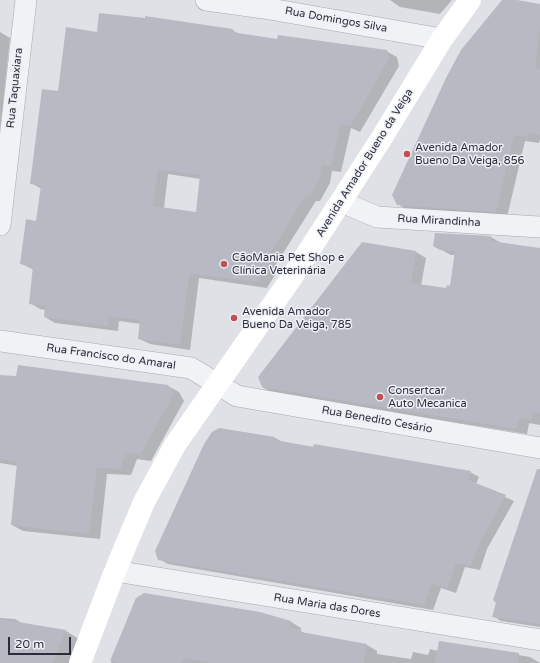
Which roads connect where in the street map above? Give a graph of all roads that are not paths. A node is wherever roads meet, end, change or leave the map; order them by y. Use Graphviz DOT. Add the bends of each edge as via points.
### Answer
graph roads {
  1 [pos="26,0"];
  2 [pos="206,0"];
  3 [pos="470,0"];
  4 [pos="264,4"];
  5 [pos="442,39"];
  6 [pos="342,202"];
  7 [pos="0,225"];
  8 [pos="540,227"];
  9 [pos="0,341"];
  10 [pos="218,384"];
  11 [pos="540,448"];
  12 [pos="115,571"];
  13 [pos="540,640"];
  14 [pos="80,663"];
  1 -- 7 [label="street, Rua Taquaxiara"];
  2 -- 4 [label="street, Rua Domingos Silva"];
  3 -- 5 [label="main road, Avenida Amador Bueno da Veiga"];
  4 -- 5 [label="street, Rua Domingos Silva"];
  5 -- 6 [label="main road, Avenida Amador Bueno da Veiga"];
  6 -- 8 [label="street, Rua Mirandinha" via="377,217"];
  6 -- 10 [label="main road, Avenida Amador Bueno da Veiga"];
  9 -- 10 [label="street, Rua Francisco do Amaral" via="191,368"];
  10 -- 11 [label="street, Rua Benedito Cesário" via="237,396"];
  10 -- 12 [label="main road, Avenida Amador Bueno da Veiga" via="175,445 144,502"];
  12 -- 13 [label="street, Rua Maria das Dores"];
  12 -- 14 [label="main road, Avenida Amador Bueno da Veiga"];
}
